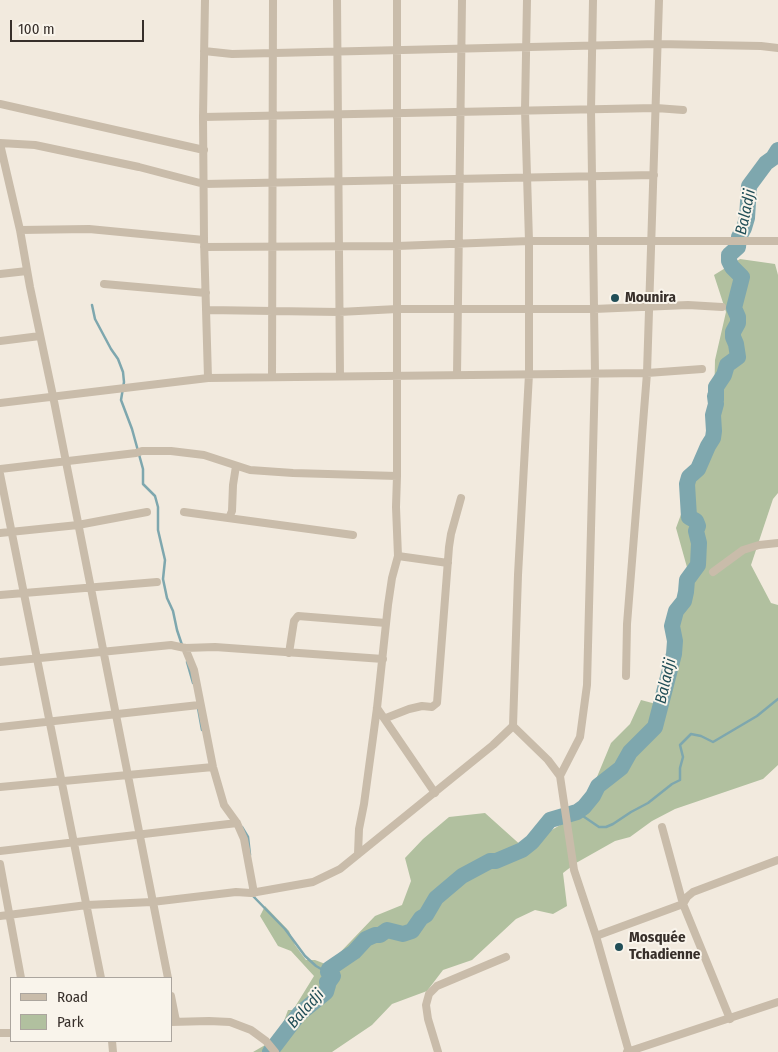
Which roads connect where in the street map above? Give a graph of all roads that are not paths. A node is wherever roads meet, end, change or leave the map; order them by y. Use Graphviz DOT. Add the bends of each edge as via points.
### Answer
graph roads {
  1 [pos="206,0"];
  2 [pos="273,0"];
  3 [pos="337,0"];
  4 [pos="397,0"];
  5 [pos="462,0"];
  6 [pos="527,0"];
  7 [pos="593,0"];
  8 [pos="659,0"];
  9 [pos="658,44"];
  10 [pos="526,46"];
  11 [pos="592,46"];
  12 [pos="461,48"];
  13 [pos="778,48"];
  14 [pos="397,50"];
  15 [pos="204,51"];
  16 [pos="338,51"];
  17 [pos="273,53"];
  18 [pos="0,104"];
  19 [pos="656,108"];
  20 [pos="525,110"];
  21 [pos="591,110"];
  22 [pos="683,110"];
  23 [pos="460,112"];
  24 [pos="338,114"];
  25 [pos="397,114"];
  26 [pos="273,116"];
  27 [pos="203,117"];
  28 [pos="0,144"];
  29 [pos="204,150"];
  30 [pos="654,175"];
  31 [pos="528,177"];
  32 [pos="592,177"];
  33 [pos="459,178"];
  34 [pos="397,180"];
  35 [pos="340,181"];
  36 [pos="272,183"];
  37 [pos="204,184"];
  38 [pos="20,230"];
  39 [pos="529,241"];
  40 [pos="778,241"];
  41 [pos="593,242"];
  42 [pos="652,242"];
  43 [pos="458,243"];
  44 [pos="204,244"];
  45 [pos="339,245"];
  46 [pos="397,246"];
  47 [pos="272,247"];
  48 [pos="27,271"];
  49 [pos="0,274"];
  50 [pos="104,284"];
  51 [pos="206,293"];
  52 [pos="650,307"];
  53 [pos="722,307"];
  54 [pos="397,309"];
  55 [pos="457,309"];
  56 [pos="529,309"];
  57 [pos="594,309"];
  58 [pos="207,310"];
  59 [pos="272,310"];
  60 [pos="339,312"];
  61 [pos="40,336"];
  62 [pos="0,341"];
  63 [pos="702,369"];
  64 [pos="595,373"];
  65 [pos="647,373"];
  66 [pos="529,374"];
  67 [pos="457,375"];
  68 [pos="340,376"];
  69 [pos="397,376"];
  70 [pos="272,377"];
  71 [pos="208,378"];
  72 [pos="53,396"];
  73 [pos="0,403"];
  74 [pos="65,461"];
  75 [pos="236,466"];
  76 [pos="0,469"];
  77 [pos="0,474"];
  78 [pos="397,476"];
  79 [pos="461,498"];
  80 [pos="148,512"];
  81 [pos="184,512"];
  82 [pos="229,518"];
  83 [pos="78,524"];
  84 [pos="12,532"];
  85 [pos="0,533"];
  86 [pos="353,535"];
  87 [pos="778,543"];
  88 [pos="398,556"];
  89 [pos="448,563"];
  90 [pos="713,572"];
  91 [pos="157,582"];
  92 [pos="90,588"];
  93 [pos="24,593"];
  94 [pos="0,595"];
  95 [pos="386,623"];
  96 [pos="185,648"];
  97 [pos="103,653"];
  98 [pos="289,653"];
  99 [pos="37,658"];
  100 [pos="383,658"];
  101 [pos="0,662"];
  102 [pos="626,676"];
  103 [pos="199,705"];
  104 [pos="378,708"];
  105 [pos="115,714"];
  106 [pos="386,718"];
  107 [pos="50,721"];
  108 [pos="513,726"];
  109 [pos="0,727"];
  110 [pos="213,767"];
  111 [pos="128,774"];
  112 [pos="560,776"];
  113 [pos="62,781"];
  114 [pos="0,787"];
  115 [pos="435,793"];
  116 [pos="237,823"];
  117 [pos="662,827"];
  118 [pos="140,836"];
  119 [pos="74,843"];
  120 [pos="0,851"];
  121 [pos="358,854"];
  122 [pos="778,860"];
  123 [pos="0,864"];
  124 [pos="252,893"];
  125 [pos="152,902"];
  126 [pos="683,904"];
  127 [pos="87,905"];
  128 [pos="9,915"];
  129 [pos="0,916"];
  130 [pos="596,936"];
  131 [pos="506,957"];
  132 [pos="21,977"];
  133 [pos="101,977"];
  134 [pos="168,977"];
  135 [pos="778,1002"];
  136 [pos="172,1005"];
  137 [pos="730,1019"];
  138 [pos="174,1022"];
  139 [pos="272,1049"];
  140 [pos="438,1052"];
  141 [pos="628,1052"];
  1 -- 15 [label="street"];
  2 -- 17 [label="street"];
  3 -- 16 [label="street"];
  4 -- 14 [label="street"];
  5 -- 12 [label="street"];
  6 -- 10 [label="street"];
  7 -- 11 [label="street"];
  8 -- 9 [label="street"];
  9 -- 11 [label="street"];
  9 -- 13 [label="street"];
  9 -- 19 [label="street"];
  10 -- 11 [label="street"];
  10 -- 12 [label="street"];
  10 -- 20 [label="street"];
  11 -- 21 [label="street"];
  12 -- 14 [label="street"];
  12 -- 23 [label="street"];
  14 -- 16 [label="street"];
  14 -- 25 [label="street"];
  15 -- 17 [label="street"];
  15 -- 27 [label="street"];
  16 -- 17 [label="street"];
  16 -- 24 [label="street"];
  17 -- 26 [label="street"];
  18 -- 29 [label="street"];
  19 -- 21 [label="street"];
  19 -- 22 [label="street"];
  19 -- 30 [label="street"];
  20 -- 21 [label="street"];
  20 -- 23 [label="street"];
  20 -- 31 [label="street"];
  21 -- 32 [label="street"];
  23 -- 25 [label="street"];
  23 -- 33 [label="street"];
  24 -- 25 [label="street"];
  24 -- 26 [label="street"];
  24 -- 35 [label="street"];
  25 -- 34 [label="street"];
  26 -- 27 [label="street"];
  26 -- 36 [label="street"];
  27 -- 29 [label="street"];
  28 -- 37 [label="street" via="35,145"];
  28 -- 38 [label="street"];
  29 -- 37 [label="street"];
  30 -- 32 [label="street"];
  30 -- 42 [label="street"];
  31 -- 32 [label="street"];
  31 -- 33 [label="street"];
  31 -- 39 [label="street"];
  32 -- 41 [label="street"];
  33 -- 34 [label="street"];
  33 -- 43 [label="street"];
  34 -- 35 [label="street"];
  34 -- 46 [label="street"];
  35 -- 36 [label="street"];
  35 -- 45 [label="street"];
  36 -- 37 [label="street"];
  36 -- 47 [label="street"];
  37 -- 44 [label="street"];
  38 -- 44 [label="street" via="89,229"];
  38 -- 48 [label="street"];
  39 -- 41 [label="street"];
  39 -- 43 [label="street"];
  39 -- 56 [label="street"];
  40 -- 42 [label="street"];
  41 -- 42 [label="street"];
  41 -- 57 [label="street"];
  42 -- 52 [label="street"];
  43 -- 46 [label="street"];
  43 -- 55 [label="street"];
  44 -- 47 [label="street"];
  44 -- 51 [label="street"];
  45 -- 46 [label="street"];
  45 -- 47 [label="street"];
  45 -- 60 [label="street"];
  46 -- 54 [label="street"];
  47 -- 59 [label="street"];
  48 -- 49 [label="street"];
  48 -- 61 [label="street"];
  50 -- 51 [label="street"];
  51 -- 58 [label="street"];
  52 -- 53 [label="street"];
  52 -- 57 [label="street"];
  52 -- 65 [label="street"];
  54 -- 55 [label="street"];
  54 -- 60 [label="street"];
  54 -- 69 [label="street"];
  55 -- 56 [label="street"];
  55 -- 67 [label="street"];
  56 -- 57 [label="street"];
  56 -- 66 [label="street"];
  57 -- 64 [label="street"];
  58 -- 59 [label="street"];
  58 -- 71 [label="street"];
  59 -- 60 [label="street"];
  59 -- 70 [label="street"];
  60 -- 68 [label="street"];
  61 -- 62 [label="street"];
  61 -- 72 [label="street"];
  63 -- 65 [label="street"];
  64 -- 65 [label="street"];
  64 -- 66 [label="street"];
  64 -- 112 [label="street" via="587,685 580,737"];
  65 -- 102 [label="street" via="627,624"];
  66 -- 67 [label="street"];
  66 -- 108 [label="street"];
  67 -- 69 [label="street"];
  68 -- 69 [label="street"];
  68 -- 70 [label="street"];
  69 -- 78 [label="street"];
  70 -- 71 [label="street"];
  71 -- 72 [label="street"];
  72 -- 73 [label="street"];
  72 -- 74 [label="street"];
  74 -- 75 [label="street" via="139,452 204,455"];
  74 -- 76 [label="street"];
  74 -- 83 [label="street"];
  75 -- 78 [label="street" via="293,473"];
  75 -- 82 [label="street"];
  77 -- 84 [label="street"];
  78 -- 88 [label="street"];
  79 -- 89 [label="street" via="451,534"];
  80 -- 83 [label="street"];
  81 -- 82 [label="street"];
  82 -- 86 [label="street"];
  83 -- 84 [label="street"];
  83 -- 92 [label="street"];
  84 -- 85 [label="street"];
  84 -- 93 [label="street"];
  87 -- 90 [label="street" via="743,550"];
  88 -- 89 [label="street"];
  88 -- 95 [label="street"];
  89 -- 106 [label="street" via="437,703"];
  91 -- 92 [label="street"];
  92 -- 93 [label="street"];
  92 -- 97 [label="street"];
  93 -- 94 [label="street"];
  93 -- 99 [label="street"];
  95 -- 98 [label="street" via="298,616 294,620"];
  95 -- 100 [label="street"];
  96 -- 97 [label="street" via="171,645"];
  96 -- 98 [label="street"];
  96 -- 103 [label="street" via="194,670"];
  97 -- 99 [label="street"];
  97 -- 105 [label="street"];
  98 -- 100 [label="street"];
  99 -- 101 [label="street"];
  99 -- 107 [label="street"];
  100 -- 104 [label="street"];
  103 -- 105 [label="street"];
  103 -- 110 [label="street"];
  104 -- 106 [label="street"];
  104 -- 121 [label="street"];
  105 -- 107 [label="street"];
  105 -- 111 [label="street"];
  106 -- 115 [label="street"];
  107 -- 109 [label="street"];
  107 -- 113 [label="street"];
  108 -- 112 [label="street"];
  108 -- 115 [label="street"];
  110 -- 111 [label="street"];
  110 -- 116 [label="street" via="224,805"];
  111 -- 113 [label="street"];
  111 -- 118 [label="street"];
  112 -- 130 [label="street" via="574,870"];
  113 -- 114 [label="street"];
  113 -- 119 [label="street"];
  115 -- 121 [label="street"];
  116 -- 118 [label="street"];
  116 -- 124 [label="street" via="244,838"];
  117 -- 126 [label="street"];
  118 -- 119 [label="street"];
  118 -- 125 [label="street"];
  119 -- 120 [label="street"];
  119 -- 127 [label="street"];
  121 -- 124 [label="street" via="340,869 313,882"];
  122 -- 126 [label="street" via="692,892"];
  123 -- 128 [label="street"];
  124 -- 125 [label="street"];
  125 -- 127 [label="street"];
  125 -- 134 [label="street"];
  126 -- 130 [label="street"];
  126 -- 137 [label="street"];
  127 -- 128 [label="street"];
  127 -- 133 [label="street"];
  128 -- 129 [label="street"];
  128 -- 132 [label="street"];
  130 -- 141 [label="street"];
  131 -- 140 [label="street" via="437,986 429,994 426,1005 428,1020"];
  135 -- 137 [label="street"];
  136 -- 138 [label="street"];
  137 -- 141 [label="street"];
  138 -- 139 [label="street" via="230,1022 251,1030"];
}
